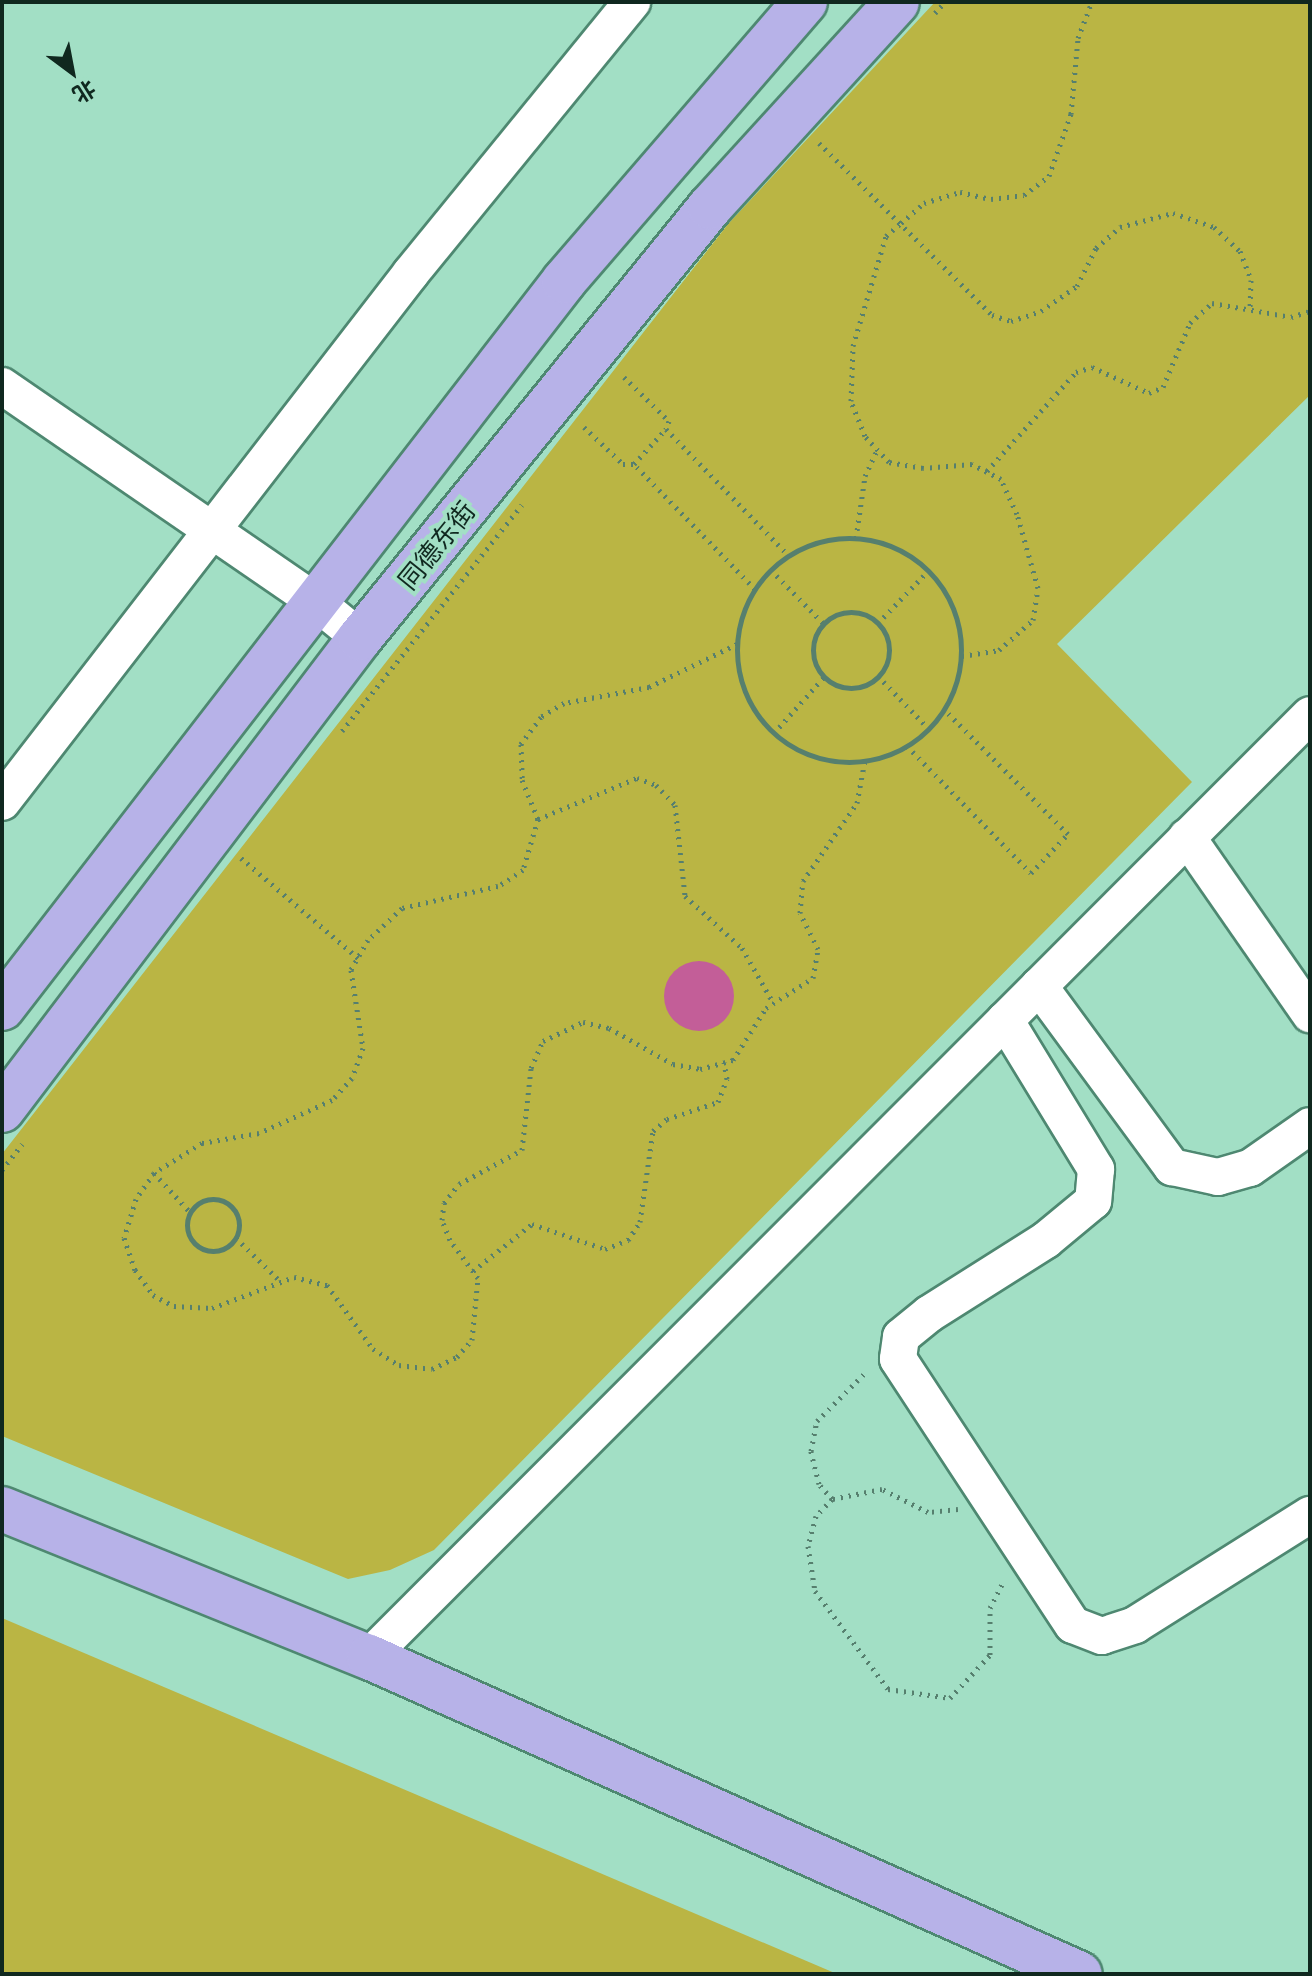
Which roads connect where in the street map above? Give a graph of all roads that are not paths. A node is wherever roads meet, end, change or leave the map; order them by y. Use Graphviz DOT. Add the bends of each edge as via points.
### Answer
graph roads {
  1 [pos="632,2"];
  2 [pos="805,2"];
  3 [pos="910,14"];
  4 [pos="2,386"];
  5 [pos="212,530"];
  6 [pos="316,602"];
  7 [pos="360,638"];
  8 [pos="1310,715"];
  9 [pos="2,802"];
  10 [pos="1187,837"];
  11 [pos="1039,986"];
  12 [pos="2,1008"];
  13 [pos="1310,1014"];
  14 [pos="1005,1020"];
  15 [pos="16,1121"];
  16 [pos="1310,1126"];
  17 [pos="2,1509"];
  18 [pos="1310,1515"];
  19 [pos="369,1657"];
  20 [pos="1080,1974"];
  1 -- 5 [label="street"];
  2 -- 6 [label="main road" via="564,281"];
  3 -- 7 [label="main road, 同德东街" via="710,207"];
  4 -- 5 [label="street"];
  5 -- 6 [label="street"];
  5 -- 9 [label="street"];
  6 -- 7 [label="street"];
  6 -- 12 [label="main road"];
  7 -- 15 [label="main road, 同德东街"];
  8 -- 10 [label="street"];
  10 -- 11 [label="street"];
  10 -- 13 [label="street"];
  11 -- 14 [label="street"];
  11 -- 16 [label="street" via="1172,1167 1218,1177 1250,1168"];
  14 -- 18 [label="street" via="1096,1169 1093,1201 1046,1240 929,1314 901,1337 898,1359 1073,1625 1102,1636 1135,1625"];
  14 -- 19 [label="street"];
  17 -- 19 [label="main road"];
  19 -- 20 [label="main road"];
}
